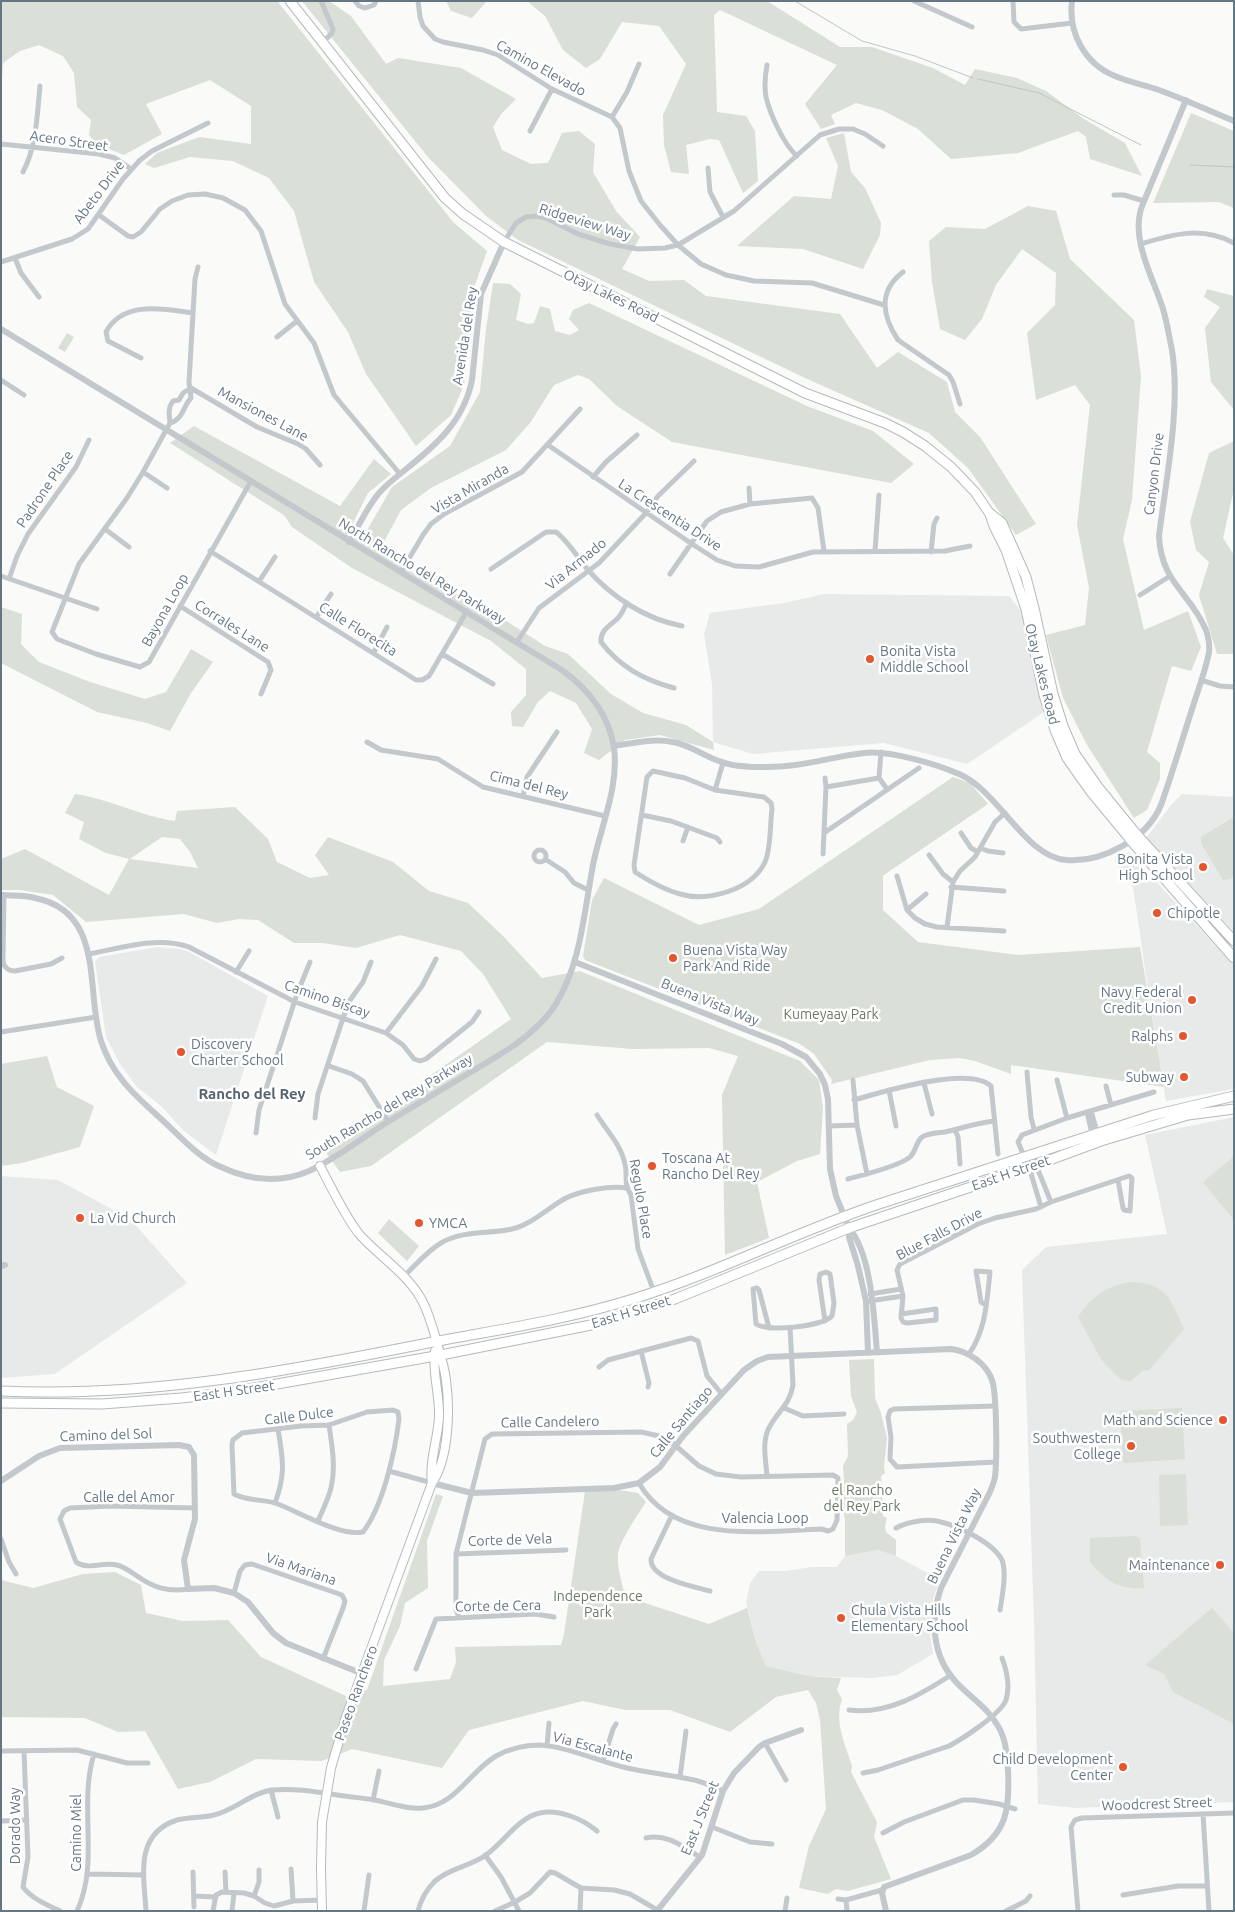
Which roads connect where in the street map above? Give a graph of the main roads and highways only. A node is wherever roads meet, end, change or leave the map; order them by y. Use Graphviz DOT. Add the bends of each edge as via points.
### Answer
graph roads {
  1 [pos="290,1"];
  2 [pos="1134,838"];
  3 [pos="1234,940"];
  4 [pos="1234,958"];
  5 [pos="1234,1096"];
  6 [pos="1234,1109"];
  7 [pos="320,1166"];
  8 [pos="436,1342"];
  9 [pos="438,1356"];
  10 [pos="1,1391"];
  11 [pos="1,1404"];
  12 [pos="322,1911"];
  1 -- 2 [label="main road, Otay Lakes Road" via="445,198 462,214 504,242 805,392 903,432 951,467 975,492 990,514 1002,523 1026,577 1052,694 1063,726 1076,754"];
  2 -- 3 [label="main road, Otay Lakes Road"];
  2 -- 4 [label="main road, Otay Lakes Road"];
  5 -- 8 [label="main road, East H Street" via="1174,1109 1095,1133 845,1215 671,1287 536,1324"];
  6 -- 9 [label="main road, East H Street" via="1186,1115 1102,1141 849,1228 638,1311 549,1334"];
  7 -- 8 [label="main road, Paseo Ranchero" via="360,1234 420,1296 429,1314"];
  8 -- 9 [label="main road, Paseo Ranchero"];
  8 -- 10 [label="main road, East H Street" via="277,1372 177,1386 97,1391"];
  9 -- 11 [label="main road, East H Street" via="282,1385 181,1398 102,1404"];
  9 -- 12 [label="main road, Paseo Ranchero" via="439,1417 430,1472 432,1483 330,1768 322,1840"];
}
